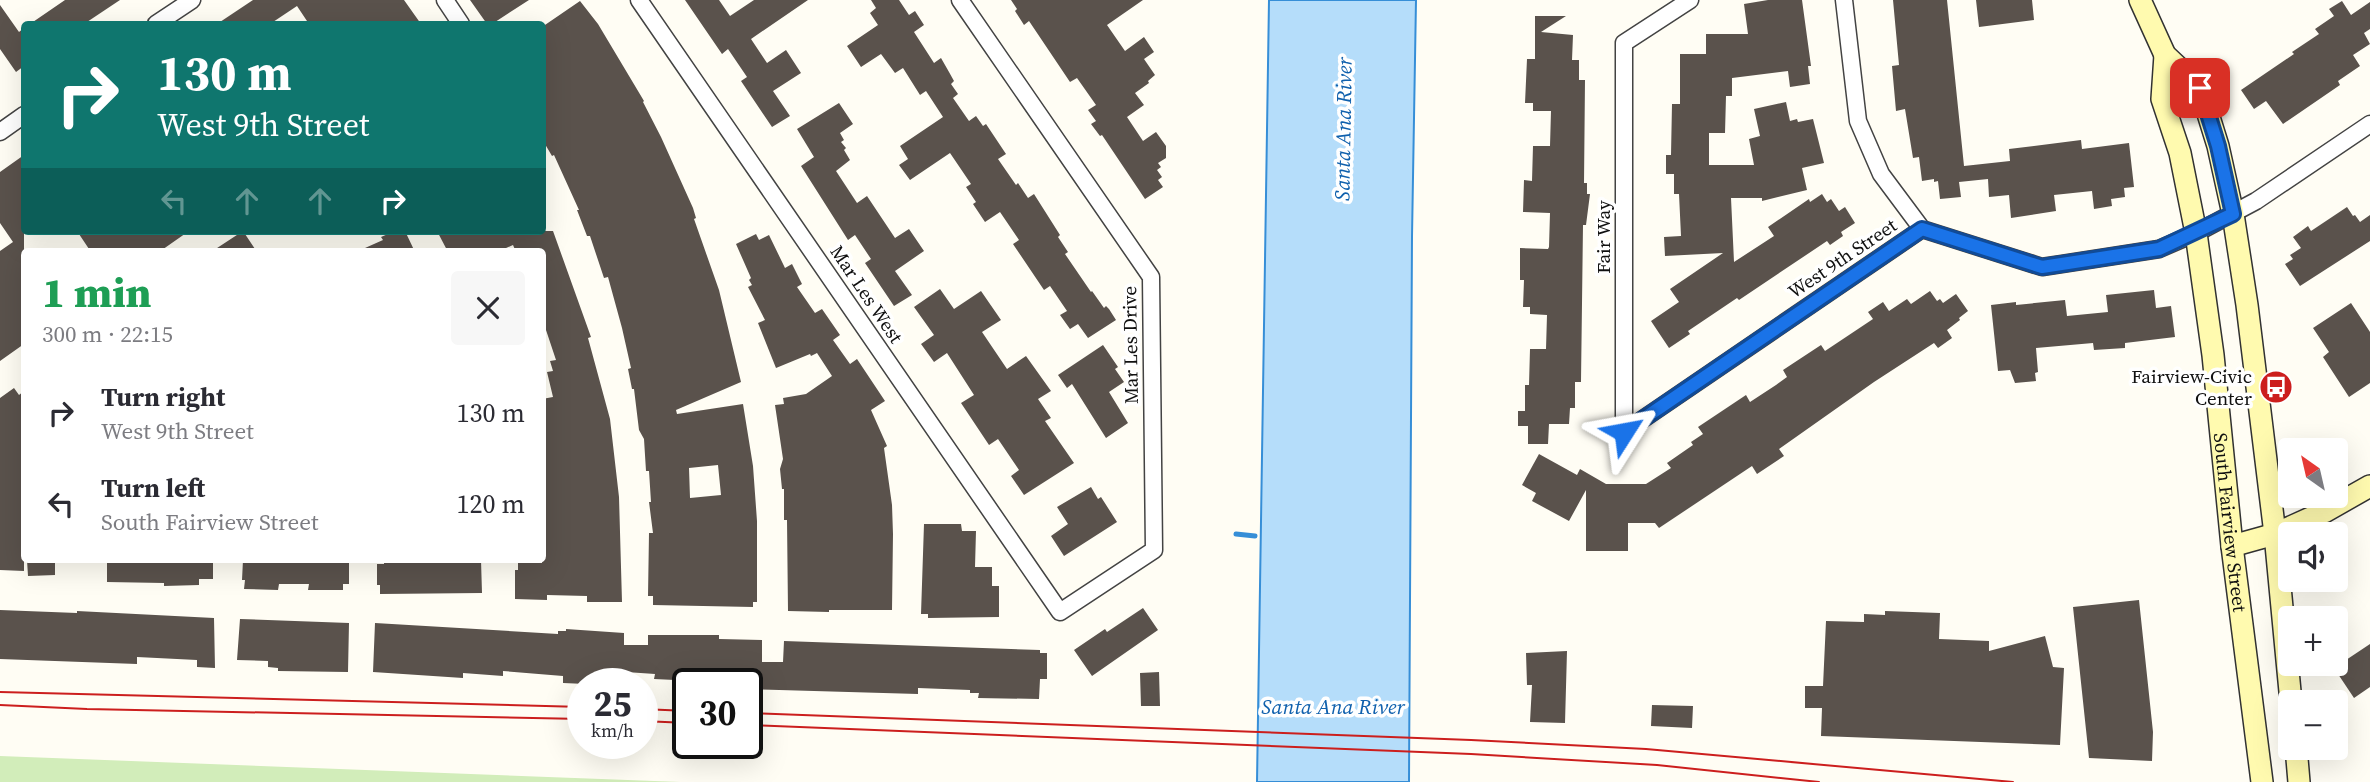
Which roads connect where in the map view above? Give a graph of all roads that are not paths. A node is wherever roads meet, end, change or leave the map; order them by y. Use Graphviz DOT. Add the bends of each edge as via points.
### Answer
graph roads {
  1 [pos="192,0"];
  2 [pos="639,0"];
  3 [pos="960,0"];
  4 [pos="1690,0"];
  5 [pos="1844,0"];
  6 [pos="2140,0"];
  7 [pos="160,21"];
  8 [pos="2165,55"];
  9 [pos="21,117"];
  10 [pos="2370,124"];
  11 [pos="0,132"];
  12 [pos="2233,214"];
  13 [pos="1922,229"];
  14 [pos="2196,233"];
  15 [pos="1624,432"];
  16 [pos="2370,486"];
  17 [pos="2275,534"];
  18 [pos="2232,546"];
  19 [pos="1060,612"];
  20 [pos="2290,690"];
  21 [pos="2297,760"];
  22 [pos="2262,782"];
  23 [pos="2299,782"];
  1 -- 7 [label="street"];
  2 -- 19 [label="street, Mar Les West"];
  3 -- 19 [label="street, Mar Les Drive" via="1151,277 1154,550"];
  4 -- 15 [label="street, Fair Way" via="1624,43"];
  5 -- 13 [label="street" via="1858,121 1881,174"];
  6 -- 8 [label="main road"];
  8 -- 12 [label="main road" via="2200,88"];
  8 -- 14 [label="main road, South Fairview Street" via="2162,99 2180,153"];
  9 -- 11 [label="street"];
  10 -- 12 [label="street, West 9th Street"];
  12 -- 14 [label="street, West 9th Street"];
  12 -- 17 [label="main road"];
  13 -- 14 [label="street, West 9th Street" via="2042,267 2159,249"];
  13 -- 15 [label="street, West 9th Street"];
  14 -- 18 [label="main road, South Fairview Street"];
  16 -- 17 [label="main road"];
  17 -- 18 [label="main road"];
  17 -- 20 [label="main road"];
  18 -- 22 [label="main road, South Fairview Street"];
  21 -- 23 [label="main road"];
}
